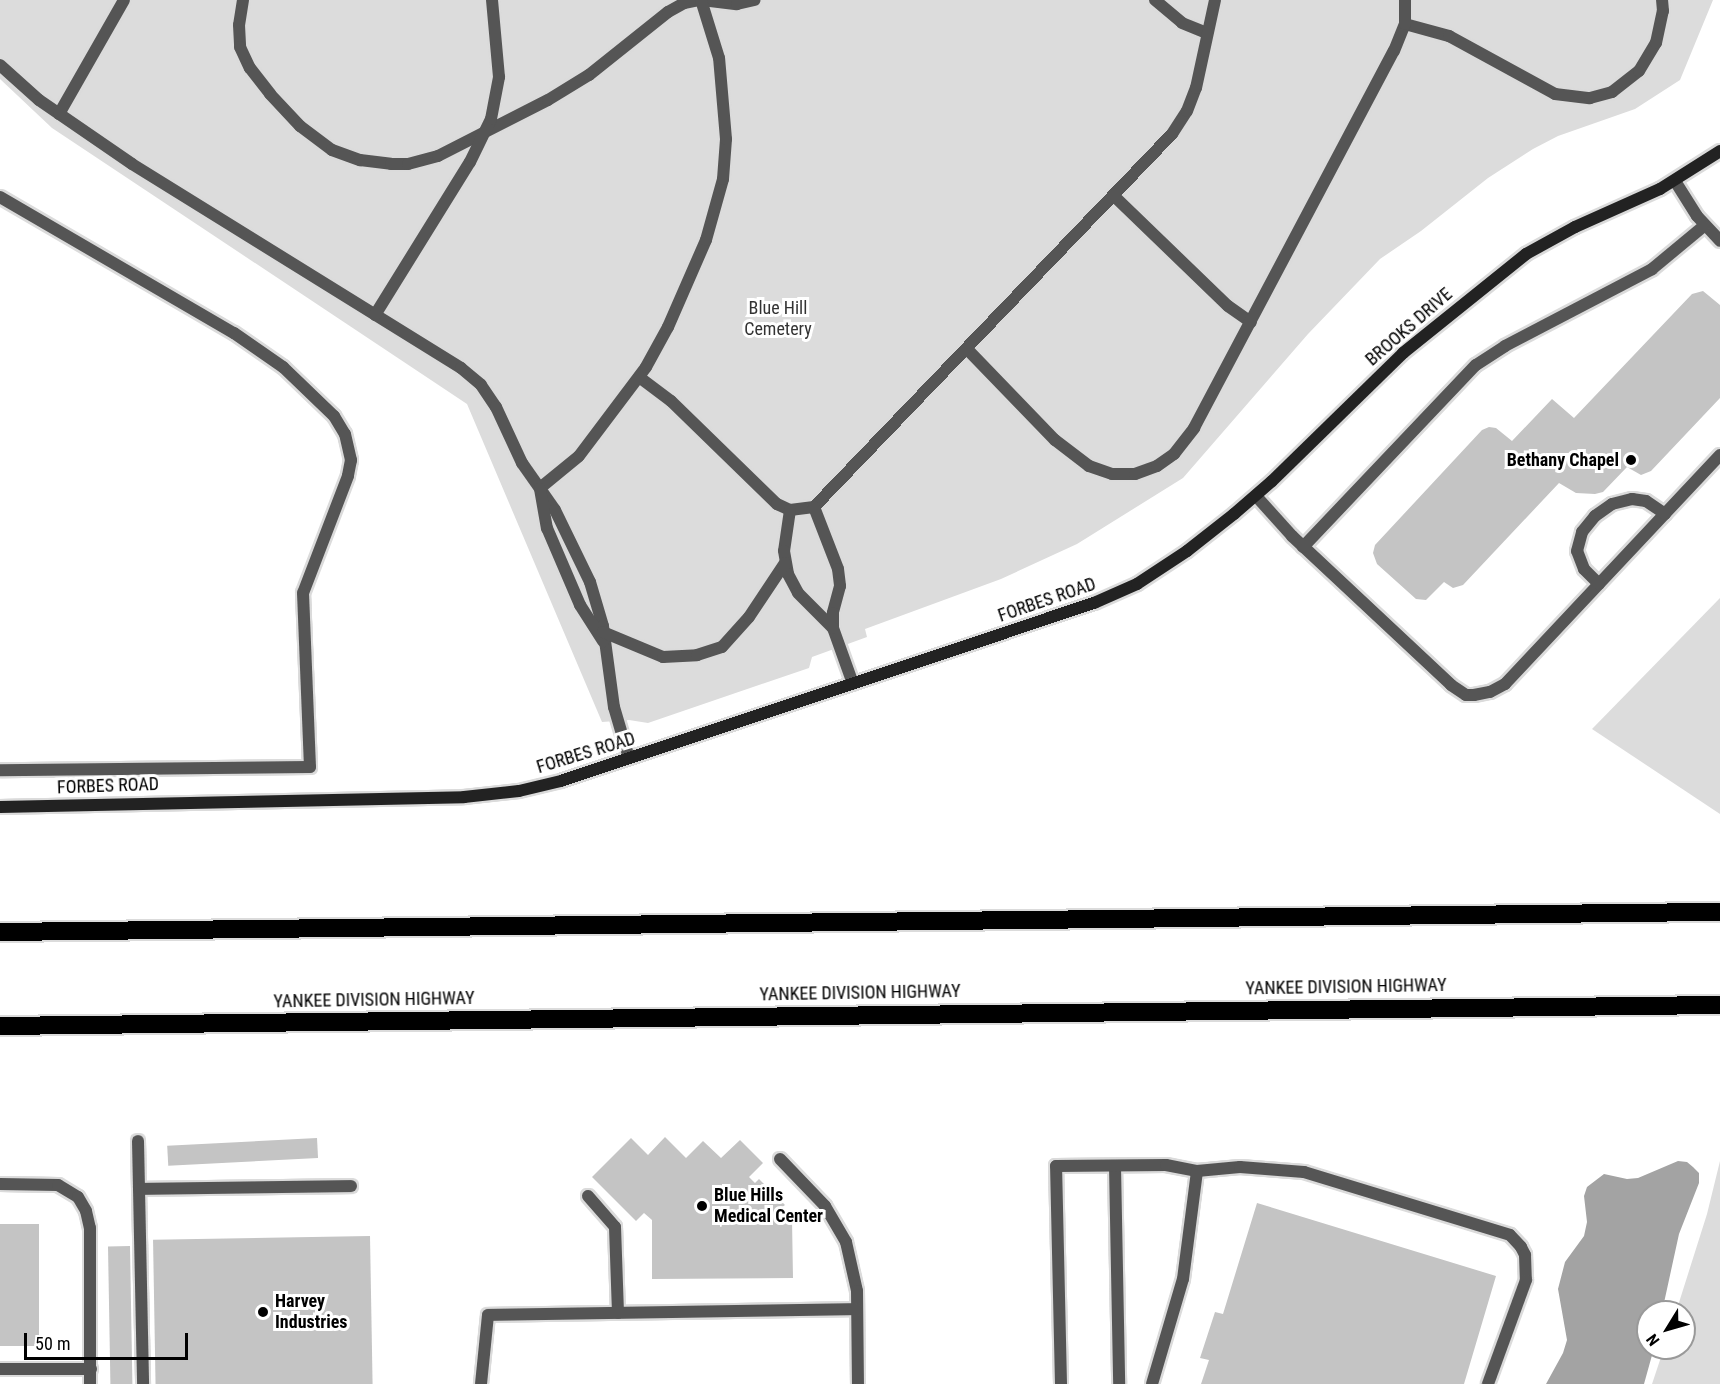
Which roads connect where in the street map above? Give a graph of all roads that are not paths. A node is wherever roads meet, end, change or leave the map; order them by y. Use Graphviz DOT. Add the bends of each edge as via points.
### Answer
graph roads {
  1 [pos="124,0"];
  2 [pos="243,0"];
  3 [pos="492,0"];
  4 [pos="701,0"];
  5 [pos="755,0"];
  6 [pos="1155,0"];
  7 [pos="1215,0"];
  8 [pos="1405,0"];
  9 [pos="1662,0"];
  10 [pos="1405,24"];
  11 [pos="1208,33"];
  12 [pos="0,65"];
  13 [pos="58,114"];
  14 [pos="485,133"];
  15 [pos="1720,152"];
  16 [pos="1675,181"];
  17 [pos="1114,196"];
  18 [pos="0,197"];
  19 [pos="1704,226"];
  20 [pos="1720,241"];
  21 [pos="375,315"];
  22 [pos="1251,322"];
  23 [pos="967,349"];
  24 [pos="639,377"];
  25 [pos="1720,455"];
  26 [pos="540,488"];
  27 [pos="1256,496"];
  28 [pos="814,507"];
  29 [pos="790,510"];
  30 [pos="1665,514"];
  31 [pos="1304,547"];
  32 [pos="785,563"];
  33 [pos="1152,574"];
  34 [pos="1599,584"];
  35 [pos="833,628"];
  36 [pos="604,638"];
  37 [pos="853,684"];
  38 [pos="629,758"];
  39 [pos="0,770"];
  40 [pos="0,807"];
  41 [pos="1720,912"];
  42 [pos="0,932"];
  43 [pos="1720,1005"];
  44 [pos="0,1026"];
  45 [pos="138,1141"];
  46 [pos="780,1159"];
  47 [pos="1115,1166"];
  48 [pos="1197,1171"];
  49 [pos="0,1184"];
  50 [pos="351,1186"];
  51 [pos="139,1189"];
  52 [pos="588,1196"];
  53 [pos="857,1309"];
  54 [pos="618,1313"];
  55 [pos="0,1369"];
  56 [pos="91,1369"];
  57 [pos="90,1384"];
  58 [pos="143,1384"];
  59 [pos="481,1384"];
  60 [pos="858,1384"];
  61 [pos="1060,1384"];
  62 [pos="1119,1384"];
  63 [pos="1152,1384"];
  64 [pos="1488,1384"];
  1 -- 13 [label="lane"];
  2 -- 14 [label="lane" via="238,36 250,68 300,126 332,150 374,163 408,164 438,156"];
  3 -- 14 [label="lane" via="499,77 495,106"];
  4 -- 5 [label="lane" via="737,4"];
  4 -- 14 [label="lane" via="668,12 562,92"];
  4 -- 24 [label="lane" via="714,35 723,81 723,179 700,258 661,342"];
  6 -- 11 [label="lane" via="1182,23"];
  7 -- 11 [label="lane"];
  8 -- 10 [label="lane"];
  9 -- 10 [label="lane" via="1656,44 1639,71 1612,92 1590,98 1555,94 1449,36"];
  10 -- 22 [label="lane"];
  11 -- 17 [label="lane" via="1187,111 1164,145"];
  12 -- 13 [label="lane"];
  13 -- 21 [label="lane"];
  14 -- 21 [label="lane"];
  15 -- 16 [label="street, BROOKS DRIVE"];
  16 -- 19 [label="lane"];
  16 -- 27 [label="street, BROOKS DRIVE" via="1554,237 1514,263 1403,353"];
  17 -- 22 [label="lane" via="1227,306"];
  17 -- 23 [label="lane"];
  18 -- 39 [label="lane" via="234,333 283,367 334,416 345,434 351,459 303,593 310,767"];
  19 -- 20 [label="lane"];
  19 -- 31 [label="lane" via="1652,269 1476,365"];
  21 -- 26 [label="lane" via="481,385 522,463"];
  22 -- 23 [label="lane" via="1181,446 1157,466 1124,475 1101,471 1067,450"];
  23 -- 28 [label="lane"];
  24 -- 26 [label="lane" via="579,456"];
  24 -- 29 [label="lane" via="671,402 771,499"];
  25 -- 30 [label="lane"];
  26 -- 36 [label="lane" via="590,582"];
  26 -- 36 [label="lane" via="547,528 580,605"];
  27 -- 31 [label="lane"];
  27 -- 33 [label="street, BROOKS DRIVE"];
  28 -- 29 [label="lane"];
  28 -- 35 [label="lane" via="840,578 832,613"];
  29 -- 32 [label="lane"];
  30 -- 34 [label="lane"];
  30 -- 34 [label="lane" via="1646,501 1632,499 1612,504 1595,516 1582,532 1578,551 1584,568"];
  31 -- 34 [label="lane" via="1466,695 1482,694 1505,684"];
  32 -- 35 [label="lane" via="798,593"];
  32 -- 36 [label="lane" via="749,617 722,647 697,655 663,657"];
  33 -- 37 [label="street, FORBES ROAD" via="1094,603"];
  35 -- 37 [label="lane"];
  36 -- 38 [label="lane" via="614,707"];
  37 -- 38 [label="street, FORBES ROAD"];
  38 -- 40 [label="street, FORBES ROAD" via="539,787 482,796"];
  41 -- 42 [label="highway"];
  43 -- 44 [label="highway, YANKEE DIVISION HIGHWAY"];
  45 -- 51 [label="lane"];
  46 -- 53 [label="lane" via="818,1198 841,1230 853,1268"];
  47 -- 48 [label="lane" via="1166,1165"];
  47 -- 61 [label="lane" via="1056,1166"];
  47 -- 62 [label="lane"];
  48 -- 63 [label="lane" via="1182,1285"];
  48 -- 64 [label="lane" via="1240,1167 1304,1172 1510,1236 1525,1255 1526,1280"];
  49 -- 56 [label="lane" via="58,1185 78,1197 86,1212 90,1228"];
  50 -- 51 [label="lane"];
  51 -- 58 [label="lane"];
  52 -- 54 [label="lane" via="615,1227"];
  53 -- 54 [label="lane"];
  53 -- 60 [label="lane"];
  54 -- 59 [label="lane" via="488,1315"];
  55 -- 56 [label="lane"];
  56 -- 57 [label="lane"];
}
